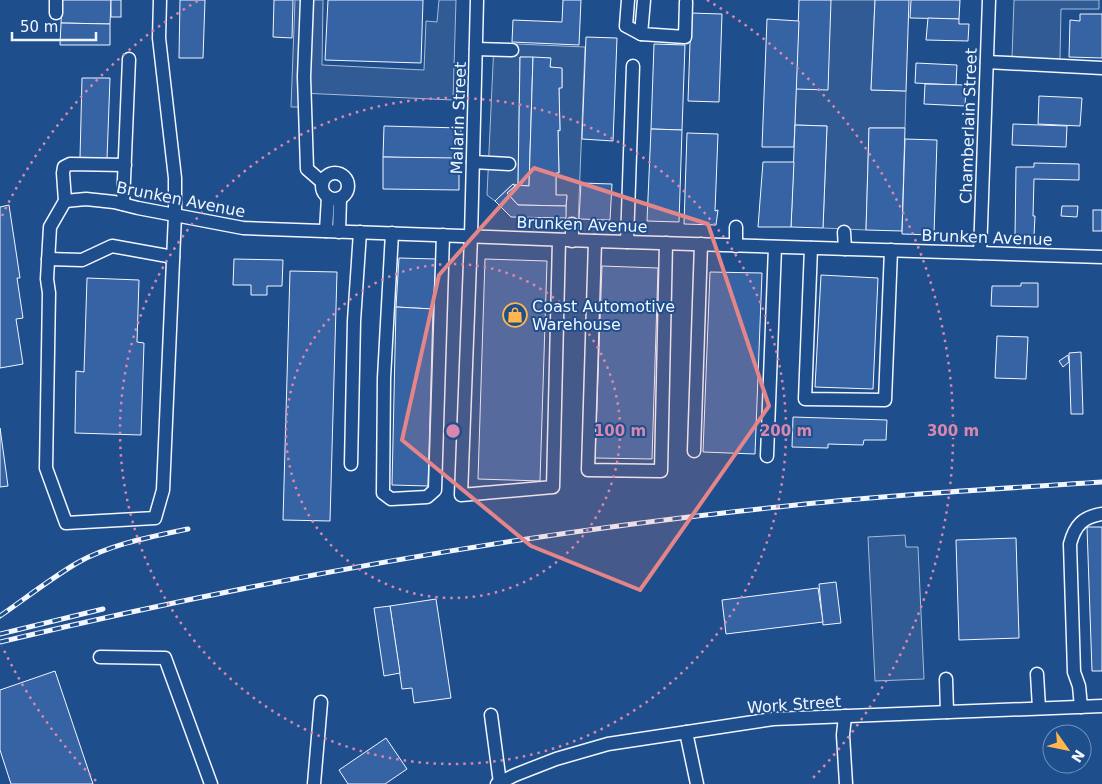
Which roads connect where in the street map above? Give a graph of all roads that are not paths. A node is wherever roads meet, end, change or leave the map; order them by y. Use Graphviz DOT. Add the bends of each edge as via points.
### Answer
graph roads {
  1 [pos="56,0"];
  2 [pos="160,0"];
  3 [pos="307,0"];
  4 [pos="477,0"];
  5 [pos="628,0"];
  6 [pos="644,0"];
  7 [pos="989,0"];
  8 [pos="686,2"];
  9 [pos="56,13"];
  10 [pos="641,34"];
  11 [pos="476,48"];
  12 [pos="512,50"];
  13 [pos="130,59"];
  14 [pos="987,62"];
  15 [pos="633,66"];
  16 [pos="1102,68"];
  17 [pos="473,162"];
  18 [pos="509,164"];
  19 [pos="125,166"];
  20 [pos="322,182"];
  21 [pos="334,197"];
  22 [pos="65,201"];
  23 [pos="123,204"];
  24 [pos="176,215"];
  25 [pos="572,224"];
  26 [pos="736,227"];
  27 [pos="332,232"];
  28 [pos="360,232"];
  29 [pos="844,232"];
  30 [pos="392,234"];
  31 [pos="443,235"];
  32 [pos="471,236"];
  33 [pos="559,240"];
  34 [pos="572,240"];
  35 [pos="595,241"];
  36 [pos="627,242"];
  37 [pos="666,243"];
  38 [pos="701,244"];
  39 [pos="736,246"];
  40 [pos="775,247"];
  41 [pos="811,248"];
  42 [pos="845,249"];
  43 [pos="891,250"];
  44 [pos="980,253"];
  45 [pos="173,257"];
  46 [pos="1102,257"];
  47 [pos="48,259"];
  48 [pos="694,451"];
  49 [pos="767,456"];
  50 [pos="351,464"];
  51 [pos="1102,514"];
  52 [pos="100,657"];
  53 [pos="1037,674"];
  54 [pos="946,679"];
  55 [pos="321,702"];
  56 [pos="1102,706"];
  57 [pos="1081,707"];
  58 [pos="1039,708"];
  59 [pos="948,712"];
  60 [pos="491,715"];
  61 [pos="845,716"];
  62 [pos="686,732"];
  63 [pos="498,783"];
  64 [pos="211,784"];
  65 [pos="314,784"];
  66 [pos="697,784"];
  67 [pos="846,784"];
  1 -- 9 [label="street"];
  2 -- 24 [label="street" via="160,38"];
  3 -- 20 [label="street" via="304,77 306,169"];
  4 -- 11 [label="street, Malarin Street"];
  5 -- 10 [label="street" via="626,26"];
  6 -- 10 [label="street"];
  7 -- 14 [label="street, Chamberlain Street"];
  8 -- 10 [label="street" via="685,37"];
  11 -- 12 [label="street"];
  11 -- 17 [label="street, Malarin Street"];
  13 -- 19 [label="street"];
  14 -- 16 [label="street"];
  14 -- 44 [label="street, Chamberlain Street"];
  15 -- 36 [label="street"];
  17 -- 18 [label="street"];
  17 -- 32 [label="street, Malarin Street"];
  19 -- 22 [label="street" via="70,164 64,167"];
  19 -- 23 [label="street"];
  20 -- 21 [label="street" via="323,192"];
  20 -- 21 [label="street" via="332,173 343,176 347,188 343,195"];
  21 -- 27 [label="street"];
  22 -- 23 [label="street, Brunken Avenue" via="86,199"];
  22 -- 47 [label="street" via="50,227"];
  23 -- 24 [label="street, Brunken Avenue"];
  24 -- 27 [label="street, Brunken Avenue" via="243,228"];
  24 -- 45 [label="street"];
  25 -- 34 [label="street"];
  26 -- 39 [label="street"];
  27 -- 28 [label="street, Brunken Avenue"];
  28 -- 30 [label="street, Brunken Avenue"];
  28 -- 50 [label="street" via="354,321"];
  29 -- 42 [label="street"];
  30 -- 31 [label="street, Brunken Avenue"];
  30 -- 31 [label="street" via="384,378 383,493 391,499 427,497 435,490"];
  31 -- 32 [label="street, Brunken Avenue"];
  32 -- 33 [label="street, Brunken Avenue"];
  32 -- 33 [label="street, Malarin Street" via="461,495 552,487"];
  33 -- 34 [label="street, Brunken Avenue"];
  34 -- 35 [label="street, Brunken Avenue"];
  35 -- 36 [label="street, Brunken Avenue"];
  35 -- 37 [label="street" via="588,470 661,471"];
  36 -- 37 [label="street, Brunken Avenue"];
  37 -- 38 [label="street, Brunken Avenue"];
  38 -- 39 [label="street, Brunken Avenue"];
  38 -- 48 [label="street"];
  39 -- 40 [label="street, Brunken Avenue"];
  40 -- 41 [label="street, Brunken Avenue"];
  40 -- 49 [label="street"];
  41 -- 42 [label="street, Brunken Avenue"];
  41 -- 43 [label="street" via="805,399 885,400"];
  42 -- 43 [label="street, Brunken Avenue"];
  43 -- 44 [label="street, Brunken Avenue"];
  44 -- 46 [label="street, Brunken Avenue"];
  45 -- 47 [label="street" via="112,246 82,260"];
  45 -- 47 [label="street" via="163,490 155,518 66,524 46,468"];
  51 -- 57 [label="street" via="1089,516 1080,523 1070,544 1074,672"];
  52 -- 64 [label="street" via="165,658"];
  53 -- 58 [label="street"];
  54 -- 59 [label="street"];
  55 -- 65 [label="street"];
  56 -- 57 [label="street, Work Street"];
  57 -- 58 [label="street, Work Street"];
  58 -- 59 [label="street, Work Street"];
  59 -- 61 [label="street, Work Street"];
  60 -- 63 [label="street"];
  61 -- 62 [label="street, Work Street" via="772,719"];
  61 -- 67 [label="street"];
  62 -- 63 [label="street, Work Street" via="608,744 556,759"];
  62 -- 66 [label="street"];
}
